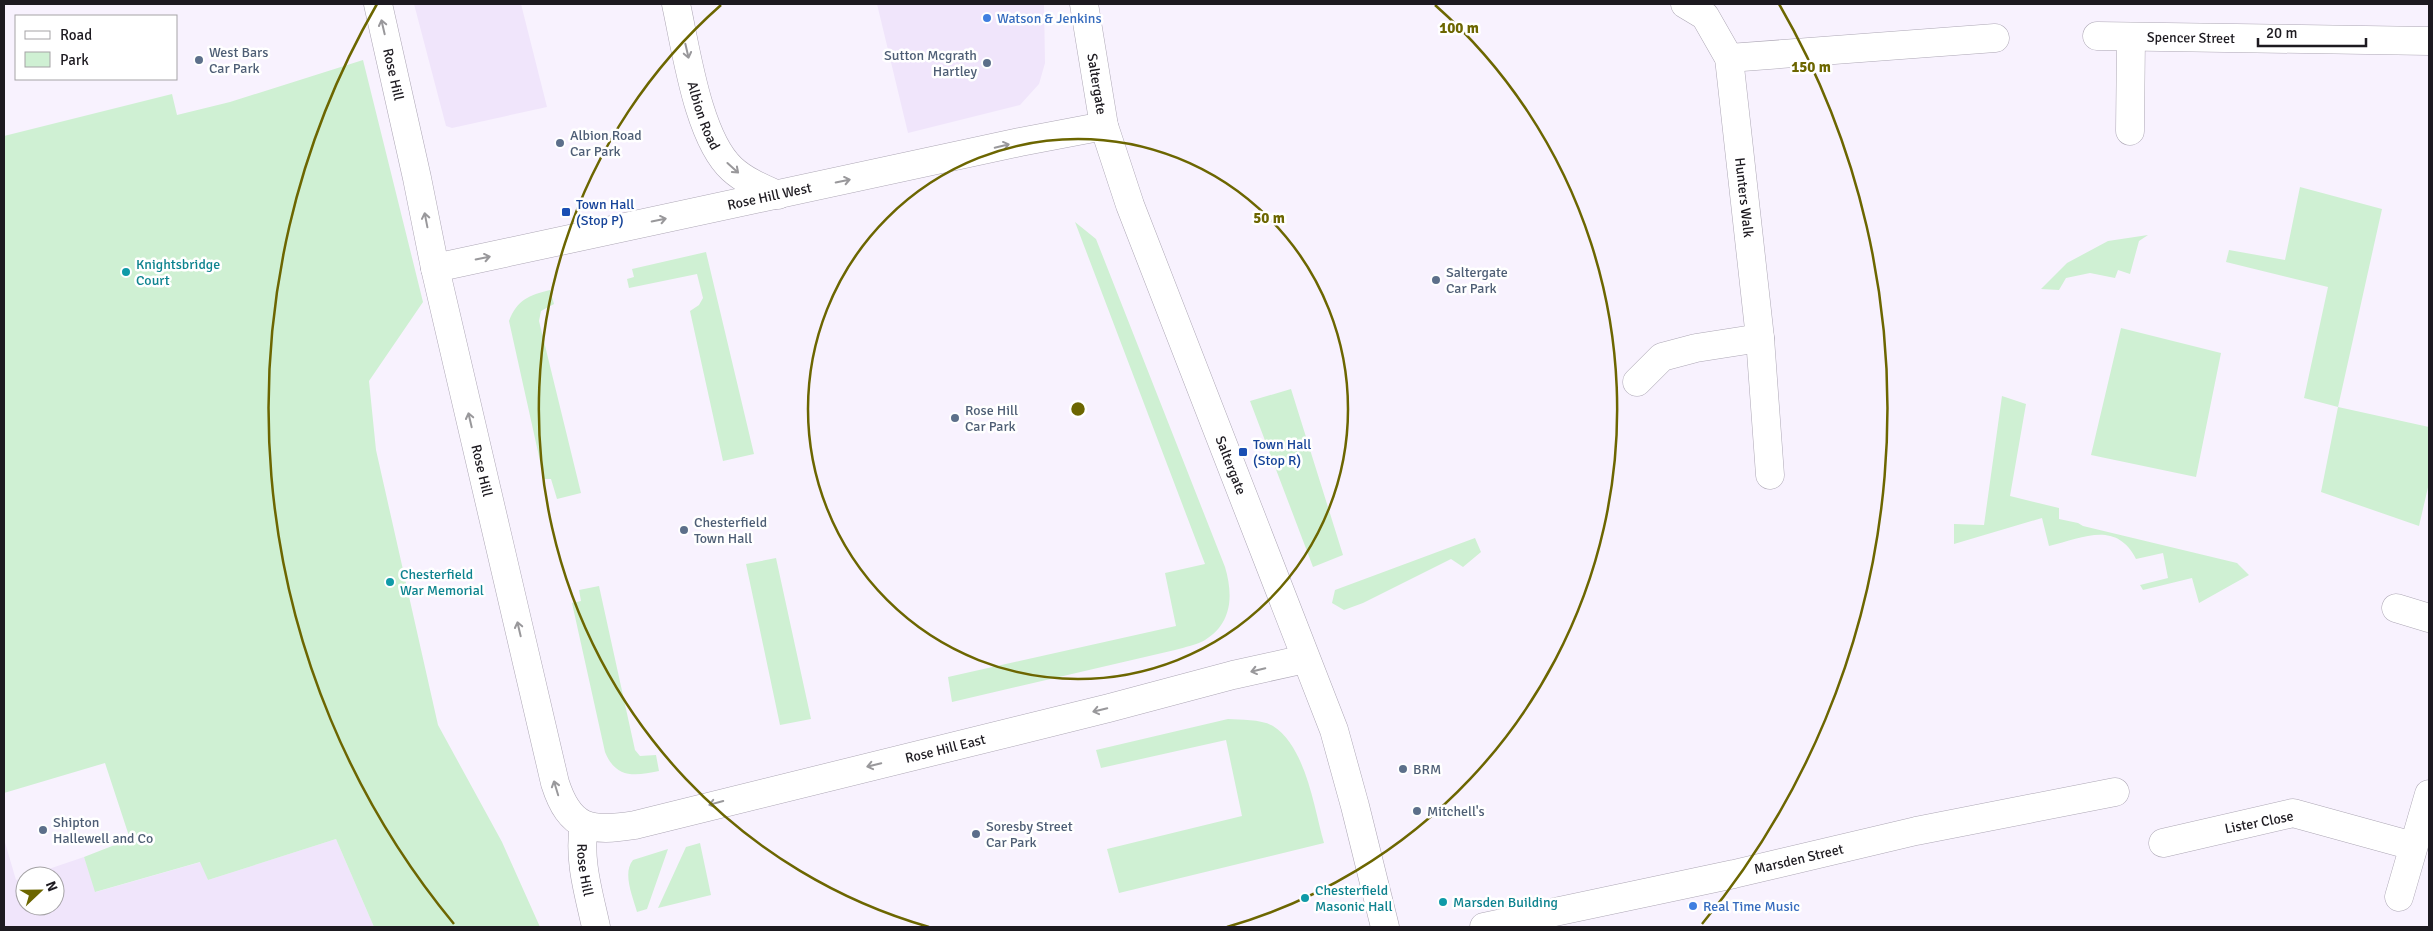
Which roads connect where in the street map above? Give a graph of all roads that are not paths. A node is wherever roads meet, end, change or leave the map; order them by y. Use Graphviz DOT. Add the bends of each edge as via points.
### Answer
graph roads {
  1 [pos="378,4"];
  2 [pos="676,4"];
  3 [pos="1084,4"];
  4 [pos="1685,4"];
  5 [pos="2097,36"];
  6 [pos="2131,37"];
  7 [pos="1996,38"];
  8 [pos="2429,41"];
  9 [pos="1729,58"];
  10 [pos="1104,126"];
  11 [pos="2130,131"];
  12 [pos="778,195"];
  13 [pos="435,268"];
  14 [pos="1760,338"];
  15 [pos="1637,382"];
  16 [pos="1770,475"];
  17 [pos="2396,608"];
  18 [pos="2429,618"];
  19 [pos="1305,659"];
  20 [pos="2115,792"];
  21 [pos="2429,794"];
  22 [pos="584,825"];
  23 [pos="2163,843"];
  24 [pos="2412,846"];
  25 [pos="2399,897"];
  26 [pos="596,927"];
  27 [pos="1384,927"];
  28 [pos="1484,927"];
  13 -- 1 [label="street, Rose Hill, one-way"];
  2 -- 12 [label="street, Albion Road, one-way" via="706,128 719,153 732,169"];
  3 -- 10 [label="street, Saltergate"];
  4 -- 9 [label="street, Hunters Walk" via="1704,16"];
  5 -- 6 [label="street, Spencer Street"];
  6 -- 8 [label="street, Spencer Street"];
  6 -- 11 [label="street, Spencer Street"];
  7 -- 9 [label="street"];
  9 -- 14 [label="street, Hunters Walk"];
  12 -- 10 [label="street, Rose Hill West, one-way"];
  10 -- 19 [label="street, Saltergate" via="1130,204"];
  13 -- 12 [label="street, Rose Hill West, one-way"];
  22 -- 13 [label="street, Rose Hill, one-way" via="560,801 554,784"];
  14 -- 15 [label="street" via="1662,357"];
  14 -- 16 [label="street, Hunters Walk"];
  17 -- 18 [label="street"];
  19 -- 22 [label="street, Rose Hill East, one-way" via="635,824 606,829"];
  19 -- 27 [label="street, Saltergate" via="1334,730"];
  20 -- 28 [label="street, Marsden Street" via="1916,831"];
  21 -- 24 [label="street"];
  22 -- 26 [label="street, Rose Hill" via="581,844 583,866"];
  23 -- 24 [label="street, Lister Close" via="2293,813"];
  24 -- 25 [label="street"];
}
